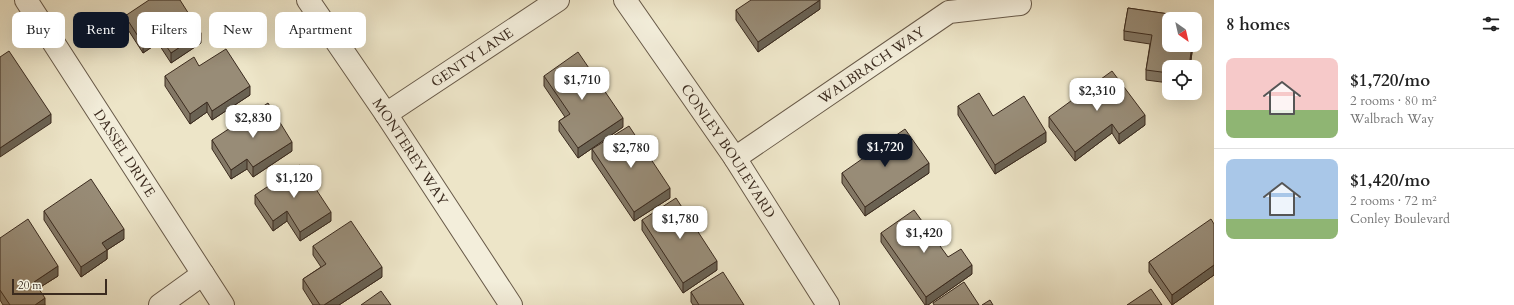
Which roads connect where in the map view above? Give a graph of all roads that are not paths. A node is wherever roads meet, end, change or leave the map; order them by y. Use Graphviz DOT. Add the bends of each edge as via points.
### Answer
graph roads {
  1 [pos="26,0"];
  2 [pos="308,0"];
  3 [pos="558,0"];
  4 [pos="625,0"];
  5 [pos="1020,4"];
  6 [pos="386,114"];
  7 [pos="735,158"];
  8 [pos="203,274"];
  9 [pos="160,305"];
  10 [pos="223,305"];
  11 [pos="511,305"];
  12 [pos="828,305"];
  1 -- 8 [label="street, DASSEL DRIVE"];
  2 -- 6 [label="street, MONTEREY WAY"];
  3 -- 6 [label="street, GENTY LANE"];
  4 -- 7 [label="street, CONLEY BOULEVARD"];
  5 -- 7 [label="street, WALBRACH WAY" via="949,12"];
  6 -- 11 [label="street, MONTEREY WAY"];
  7 -- 12 [label="street, CONLEY BOULEVARD"];
  8 -- 9 [label="street"];
  8 -- 10 [label="street, DASSEL DRIVE"];
}
